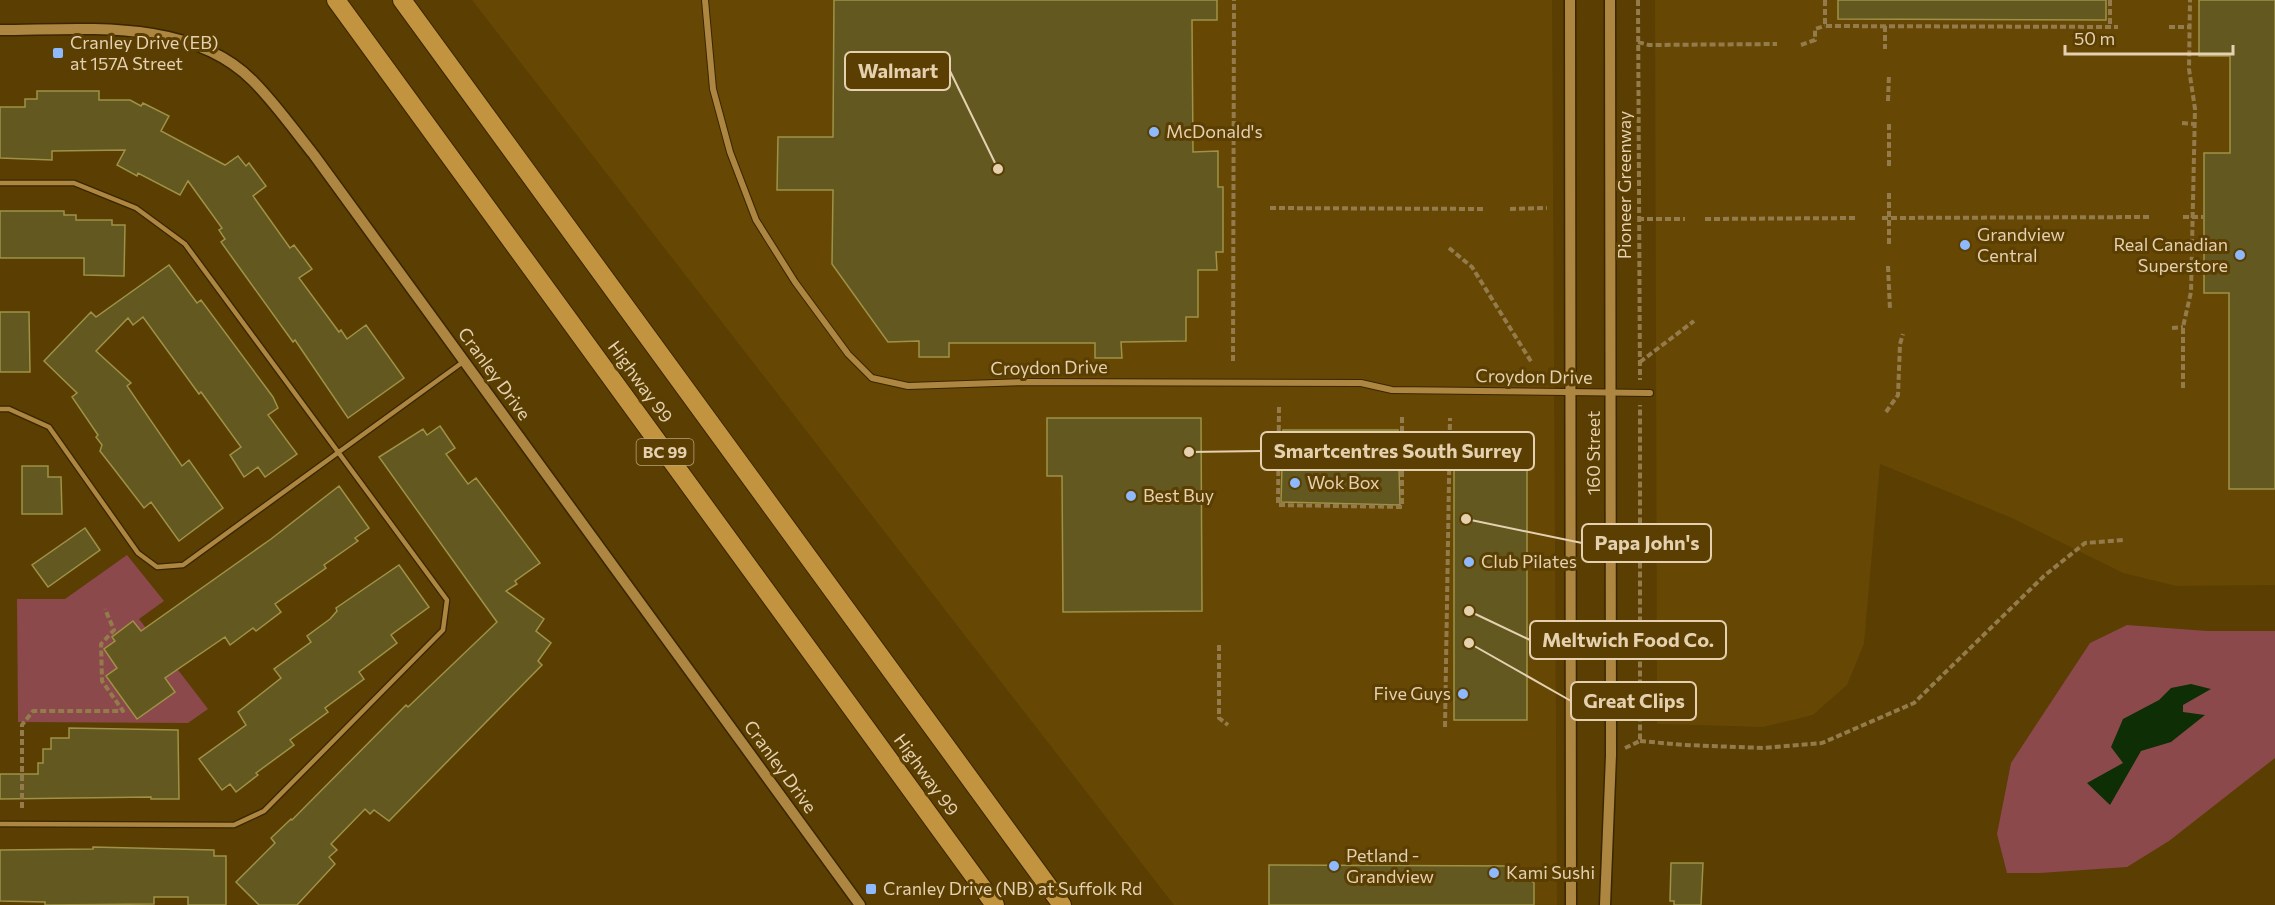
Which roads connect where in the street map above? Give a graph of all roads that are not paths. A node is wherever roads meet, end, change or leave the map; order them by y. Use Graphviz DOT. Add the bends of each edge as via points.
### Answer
graph roads {
  1 [pos="336,0"];
  2 [pos="402,0"];
  3 [pos="705,0"];
  4 [pos="1570,0"];
  5 [pos="1610,0"];
  6 [pos="0,30"];
  7 [pos="0,183"];
  8 [pos="464,361"];
  9 [pos="1571,392"];
  10 [pos="1610,393"];
  11 [pos="1650,393"];
  12 [pos="0,409"];
  13 [pos="338,451"];
  14 [pos="0,824"];
  15 [pos="860,905"];
  16 [pos="995,905"];
  17 [pos="1062,905"];
  18 [pos="1571,905"];
  19 [pos="1605,905"];
  1 -- 16 [label="highway, Highway 99 / BC 99"];
  2 -- 17 [label="highway, Highway 99 / BC 99"];
  3 -- 9 [label="street, Croydon Drive" via="713,89 730,152 756,220 848,354 872,378 908,386 1025,382 1361,383 1392,390"];
  4 -- 9 [label="street, 160 Street"];
  5 -- 10 [label="street, 160 Street"];
  6 -- 8 [label="street, Cranley Drive" via="126,30 172,36 223,58 252,80 314,155"];
  7 -- 13 [label="lane" via="74,183 136,208 185,244"];
  8 -- 13 [label="lane"];
  8 -- 15 [label="street, Cranley Drive"];
  9 -- 10 [label="street, Croydon Drive"];
  9 -- 18 [label="street, 160 Street"];
  10 -- 11 [label="street, Croydon Drive"];
  10 -- 19 [label="street, 160 Street" via="1611,755"];
  12 -- 13 [label="lane" via="9,409 49,427 138,554 157,567 183,565"];
  13 -- 14 [label="lane" via="447,600 443,630 264,811 234,825"];
}
